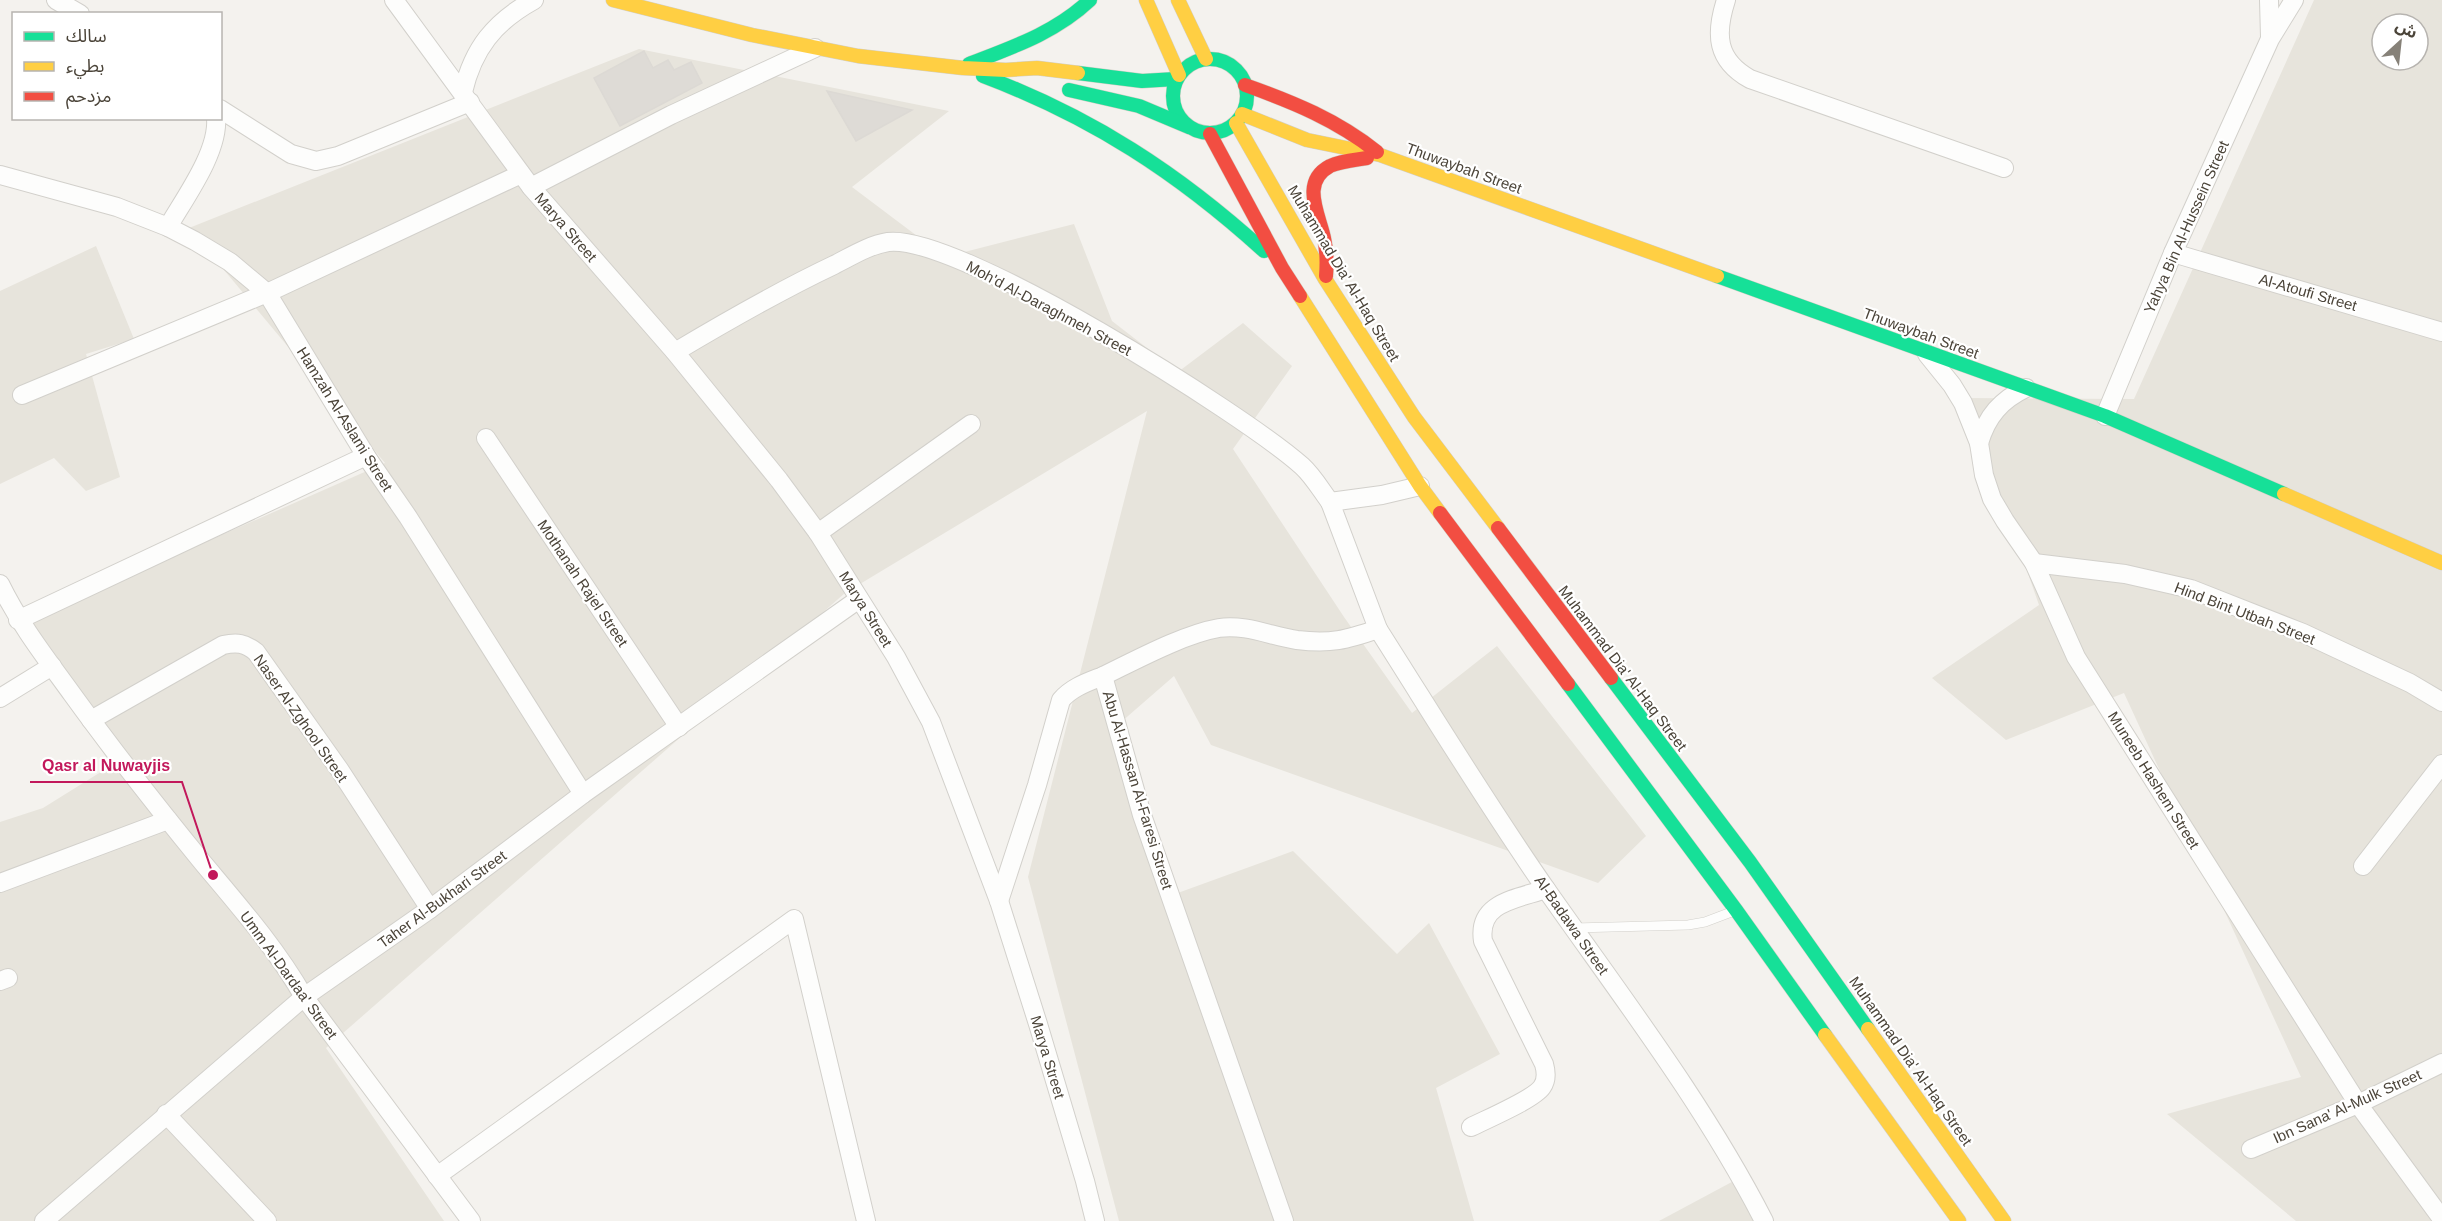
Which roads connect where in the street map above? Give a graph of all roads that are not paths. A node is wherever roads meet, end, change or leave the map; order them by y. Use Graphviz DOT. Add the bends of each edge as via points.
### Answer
graph roads {
  1 [pos="56,0"];
  2 [pos="394,0"];
  3 [pos="534,0"];
  4 [pos="613,0"];
  5 [pos="1090,0"];
  6 [pos="1146,0"];
  7 [pos="1178,0"];
  8 [pos="1726,0"];
  9 [pos="2269,0"];
  10 [pos="2294,0"];
  11 [pos="670,8"];
  12 [pos="77,12"];
  13 [pos="2270,39"];
  14 [pos="815,48"];
  15 [pos="1206,59"];
  16 [pos="960,68"];
  17 [pos="1008,70"];
  18 [pos="1178,77"];
  19 [pos="1245,85"];
  20 [pos="466,97"];
  21 [pos="222,110"];
  22 [pos="1239,118"];
  23 [pos="216,120"];
  24 [pos="1189,128"];
  25 [pos="1210,134"];
  26 [pos="1380,155"];
  27 [pos="2004,168"];
  28 [pos="0,175"];
  29 [pos="526,180"];
  30 [pos="168,227"];
  31 [pos="2173,253"];
  32 [pos="1282,268"];
  33 [pos="1325,279"];
  34 [pos="267,294"];
  35 [pos="2442,332"];
  36 [pos="675,352"];
  37 [pos="1925,352"];
  38 [pos="2026,388"];
  39 [pos="22,395"];
  40 [pos="2105,416"];
  41 [pos="970,424"];
  42 [pos="486,438"];
  43 [pos="1979,442"];
  44 [pos="366,456"];
  45 [pos="1420,486"];
  46 [pos="1330,502"];
  47 [pos="818,533"];
  48 [pos="2442,562"];
  49 [pos="2034,563"];
  50 [pos="0,584"];
  51 [pos="859,599"];
  52 [pos="18,620"];
  53 [pos="1378,629"];
  54 [pos="52,666"];
  55 [pos="1103,675"];
  56 [pos="0,698"];
  57 [pos="2442,702"];
  58 [pos="91,720"];
  59 [pos="679,727"];
  60 [pos="2442,764"];
  61 [pos="583,794"];
  62 [pos="168,820"];
  63 [pos="2363,866"];
  64 [pos="0,883"];
  65 [pos="1546,889"];
  66 [pos="999,901"];
  67 [pos="430,909"];
  68 [pos="1736,910"];
  69 [pos="1574,928"];
  70 [pos="304,998"];
  71 [pos="2442,1063"];
  72 [pos="2358,1104"];
  73 [pos="166,1114"];
  74 [pos="1471,1127"];
  75 [pos="2251,1149"];
  76 [pos="437,1176"];
  77 [pos="2442,1219"];
  78 [pos="44,1221"];
  79 [pos="267,1221"];
  80 [pos="471,1221"];
  81 [pos="866,1221"];
  82 [pos="1095,1221"];
  83 [pos="1284,1221"];
  84 [pos="1764,1221"];
  85 [pos="1959,1221"];
  86 [pos="2004,1221"];
  1 -- 12 [label="street"];
  2 -- 20 [label="street, Marya Street"];
  3 -- 20 [label="street" via="501,23 475,53"];
  4 -- 11 [label="main road"];
  5 -- 16 [label="main road" via="1047,34"];
  6 -- 18 [label="main road"];
  7 -- 15 [label="main road"];
  8 -- 27 [label="street" via="1719,39 1726,58 1741,74"];
  9 -- 13 [label="street, Yahya Bin Al-Hussein Street"];
  10 -- 13 [label="street, Yahya Bin Al-Hussein Street"];
  11 -- 14 [label="main road"];
  13 -- 31 [label="street, Yahya Bin Al-Hussein Street"];
  14 -- 16 [label="main road"];
  14 -- 29 [label="street"];
  15 -- 18 [label="main road" via="1186,67"];
  15 -- 19 [label="main road" via="1234,68"];
  16 -- 17 [label="main road"];
  16 -- 32 [label="main road" via="1025,90 1136,149 1212,205"];
  17 -- 18 [label="main road" via="1044,68 1136,83"];
  17 -- 24 [label="main road" via="1045,85 1139,106"];
  18 -- 24 [label="main road" via="1172,93 1175,111"];
  19 -- 22 [label="main road" via="1247,95"];
  19 -- 26 [label="main road, Thuwaybah Street" via="1315,111"];
  20 -- 21 [label="street" via="338,156 316,161 291,154"];
  20 -- 29 [label="street, Marya Street"];
  22 -- 25 [label="main road" via="1220,132"];
  22 -- 26 [label="main road, Thuwaybah Street" via="1307,140"];
  22 -- 33 [label="main road, Muhammad Dia' Al-Haq Street"];
  23 -- 30 [label="street" via="210,151"];
  24 -- 25 [label="main road"];
  25 -- 32 [label="main road"];
  26 -- 33 [label="main road" via="1333,165 1315,182 1312,199 1325,242"];
  26 -- 37 [label="main road, Thuwaybah Street"];
  28 -- 30 [label="street, Hamzah Al-Aslami Street" via="117,207"];
  29 -- 34 [label="street"];
  29 -- 36 [label="street, Marya Street"];
  30 -- 34 [label="street, Hamzah Al-Aslami Street" via="230,262"];
  31 -- 35 [label="street, Al-Atoufi Street"];
  31 -- 40 [label="street, Yahya Bin Al-Hussein Street"];
  32 -- 45 [label="main road"];
  33 -- 86 [label="main road, Muhammad Dia' Al-Haq Street" via="1414,417 1750,862"];
  34 -- 39 [label="street"];
  34 -- 44 [label="street, Hamzah Al-Aslami Street"];
  36 -- 46 [label="street, Moh'd Al-Daraghmeh Street" via="789,286 859,252 888,242 915,244 976,266 1071,316 1185,384 1285,452 1304,468"];
  36 -- 47 [label="street, Marya Street"];
  37 -- 38 [label="main road, Thuwaybah Street"];
  37 -- 43 [label="street, Muneeb Hashem Street" via="1958,394"];
  38 -- 40 [label="main road, Thuwaybah Street"];
  38 -- 43 [label="street" via="1991,415"];
  40 -- 48 [label="main road, Thuwaybah Street"];
  41 -- 47 [label="street"];
  42 -- 59 [label="street, Mothanah Rajel Street"];
  43 -- 49 [label="street, Muneeb Hashem Street" via="1992,499"];
  44 -- 52 [label="street"];
  44 -- 61 [label="street, Hamzah Al-Aslami Street"];
  45 -- 46 [label="street"];
  45 -- 68 [label="main road"];
  46 -- 53 [label="street"];
  47 -- 51 [label="street, Marya Street"];
  49 -- 57 [label="street, Hind Bint Utbah Street" via="2125,574 2190,589 2303,633 2410,682"];
  49 -- 72 [label="street, Muneeb Hashem Street" via="2076,657"];
  50 -- 52 [label="street, Umm Al-Dardaa' Street"];
  51 -- 59 [label="street, Taher Al-Bukhari Street"];
  51 -- 66 [label="street, Marya Street" via="931,722"];
  52 -- 54 [label="street, Umm Al-Dardaa' Street"];
  53 -- 55 [label="street, Abu Al-Hassan Al-Faresi Street" via="1342,641 1323,641 1220,628"];
  53 -- 65 [label="street, Al-Badawa Street"];
  54 -- 56 [label="street"];
  54 -- 58 [label="street, Umm Al-Dardaa' Street"];
  55 -- 66 [label="street" via="1080,685 1061,700"];
  55 -- 83 [label="street, Abu Al-Hassan Al-Faresi Street" via="1142,815"];
  58 -- 62 [label="street, Umm Al-Dardaa' Street"];
  58 -- 67 [label="street, Naser Al-Zghool Street" via="223,645 247,645 256,652 339,769"];
  59 -- 61 [label="street, Taher Al-Bukhari Street"];
  60 -- 63 [label="street"];
  61 -- 67 [label="street, Taher Al-Bukhari Street"];
  62 -- 64 [label="street"];
  62 -- 70 [label="street, Umm Al-Dardaa' Street" via="258,929"];
  65 -- 69 [label="street, Al-Badawa Street"];
  65 -- 74 [label="street" via="1492,909 1482,930 1483,941 1544,1064 1543,1086"];
  66 -- 82 [label="street, Marya Street"];
  67 -- 70 [label="street, Taher Al-Bukhari Street"];
  68 -- 69 [label="lane" via="1689,925"];
  68 -- 85 [label="main road"];
  69 -- 84 [label="street, Al-Badawa Street" via="1681,1080"];
  70 -- 73 [label="street, Taher Al-Bukhari Street"];
  70 -- 76 [label="street, Umm Al-Dardaa' Street"];
  71 -- 72 [label="street, Ibn Sana' Al-Mulk Street"];
  72 -- 75 [label="street, Ibn Sana' Al-Mulk Street"];
  72 -- 77 [label="street, Muneeb Hashem Street"];
  73 -- 78 [label="street, Taher Al-Bukhari Street"];
  73 -- 79 [label="street"];
  76 -- 80 [label="street, Umm Al-Dardaa' Street"];
  76 -- 81 [label="street" via="794,919"];
}
